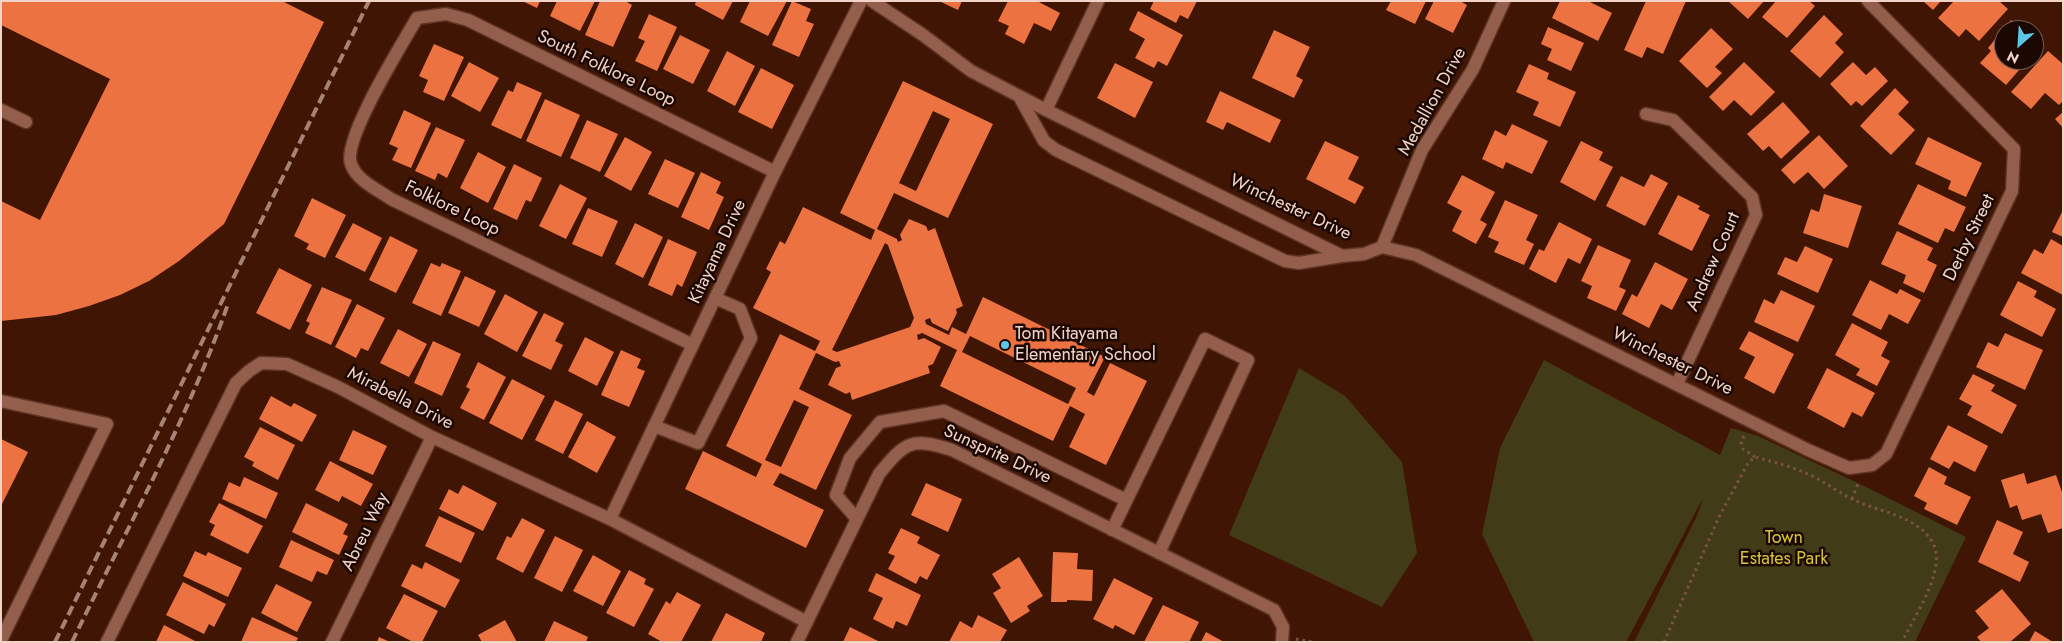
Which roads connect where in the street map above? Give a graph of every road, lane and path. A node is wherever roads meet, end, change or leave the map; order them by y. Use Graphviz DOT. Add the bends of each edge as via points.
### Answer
graph roads {
  1 [pos="861,1"];
  2 [pos="872,1"];
  3 [pos="1098,1"];
  4 [pos="1504,1"];
  5 [pos="1868,1"];
  6 [pos="417,18"];
  7 [pos="1019,96"];
  8 [pos="1,110"];
  9 [pos="1046,110"];
  10 [pos="1646,114"];
  11 [pos="26,122"];
  12 [pos="775,172"];
  13 [pos="1382,247"];
  14 [pos="1342,256"];
  15 [pos="715,298"];
  16 [pos="693,345"];
  17 [pos="1677,384"];
  18 [pos="1,400"];
  19 [pos="1752,421"];
  20 [pos="654,426"];
  21 [pos="432,437"];
  22 [pos="1755,457"];
  23 [pos="1872,466"];
  24 [pos="1126,500"];
  25 [pos="610,519"];
  26 [pos="857,519"];
  27 [pos="1112,530"];
  28 [pos="1159,553"];
  29 [pos="807,622"];
  30 [pos="1,640"];
  31 [pos="107,642"];
  32 [pos="332,642"];
  33 [pos="797,642"];
  34 [pos="1282,642"];
  35 [pos="1664,642"];
  36 [pos="1902,642"];
  1 -- 12 [label="street, Kitayama Drive"];
  2 -- 7 [label="street, Winchester Drive" via="971,71"];
  3 -- 9 [label="street"];
  4 -- 13 [label="street, Medallion Drive" via="1472,69 1422,150"];
  5 -- 23 [label="street, Derby Street" via="2014,149 2012,191 1886,454"];
  6 -- 12 [label="street, South Folklore Loop" via="446,14 468,20"];
  6 -- 16 [label="street, Folklore Loop" via="363,114 350,162 358,176 390,199"];
  7 -- 9 [label="street, Winchester Drive"];
  7 -- 14 [label="street" via="1044,141 1056,150 1285,261 1299,263"];
  8 -- 11 [label="street"];
  9 -- 14 [label="street, Winchester Drive"];
  10 -- 17 [label="street, Andrew Court" via="1673,120 1752,197 1756,215"];
  12 -- 15 [label="street, Kitayama Drive"];
  13 -- 14 [label="street, Winchester Drive" via="1364,254"];
  13 -- 17 [label="street, Winchester Drive" via="1416,255"];
  15 -- 16 [label="street, Kitayama Drive"];
  15 -- 20 [label="street" via="740,309 751,338 698,443"];
  16 -- 20 [label="street, Kitayama Drive"];
  17 -- 19 [label="street, Winchester Drive"];
  18 -- 30 [label="street" via="107,424"];
  19 -- 22 [label="path" via="1741,442 1742,449"];
  19 -- 23 [label="street, Winchester Drive" via="1849,468"];
  20 -- 25 [label="street, Kitayama Drive"];
  21 -- 25 [label="street, Mirabella Drive"];
  21 -- 31 [label="street, Mirabella Drive" via="287,364 261,363 249,370 236,383"];
  21 -- 32 [label="street, Abreu Way"];
  22 -- 35 [label="path" via="1748,463 1718,517"];
  22 -- 36 [label="path" via="1811,475 1837,492 1920,528 1930,537 1936,553 1935,570"];
  24 -- 26 [label="street" via="944,411 880,422 850,458 836,495"];
  24 -- 27 [label="street"];
  24 -- 28 [label="street" via="1205,339 1248,360"];
  25 -- 29 [label="street, Mirabella Drive"];
  26 -- 27 [label="street, Sunsprite Drive" via="880,474 897,452 912,444 932,443"];
  26 -- 29 [label="street, Sunsprite Drive"];
  27 -- 28 [label="street, Sunsprite Drive"];
  28 -- 34 [label="street, Sunsprite Drive" via="1274,610 1282,627"];
  29 -- 33 [label="street, Sunsprite Drive"];
}
